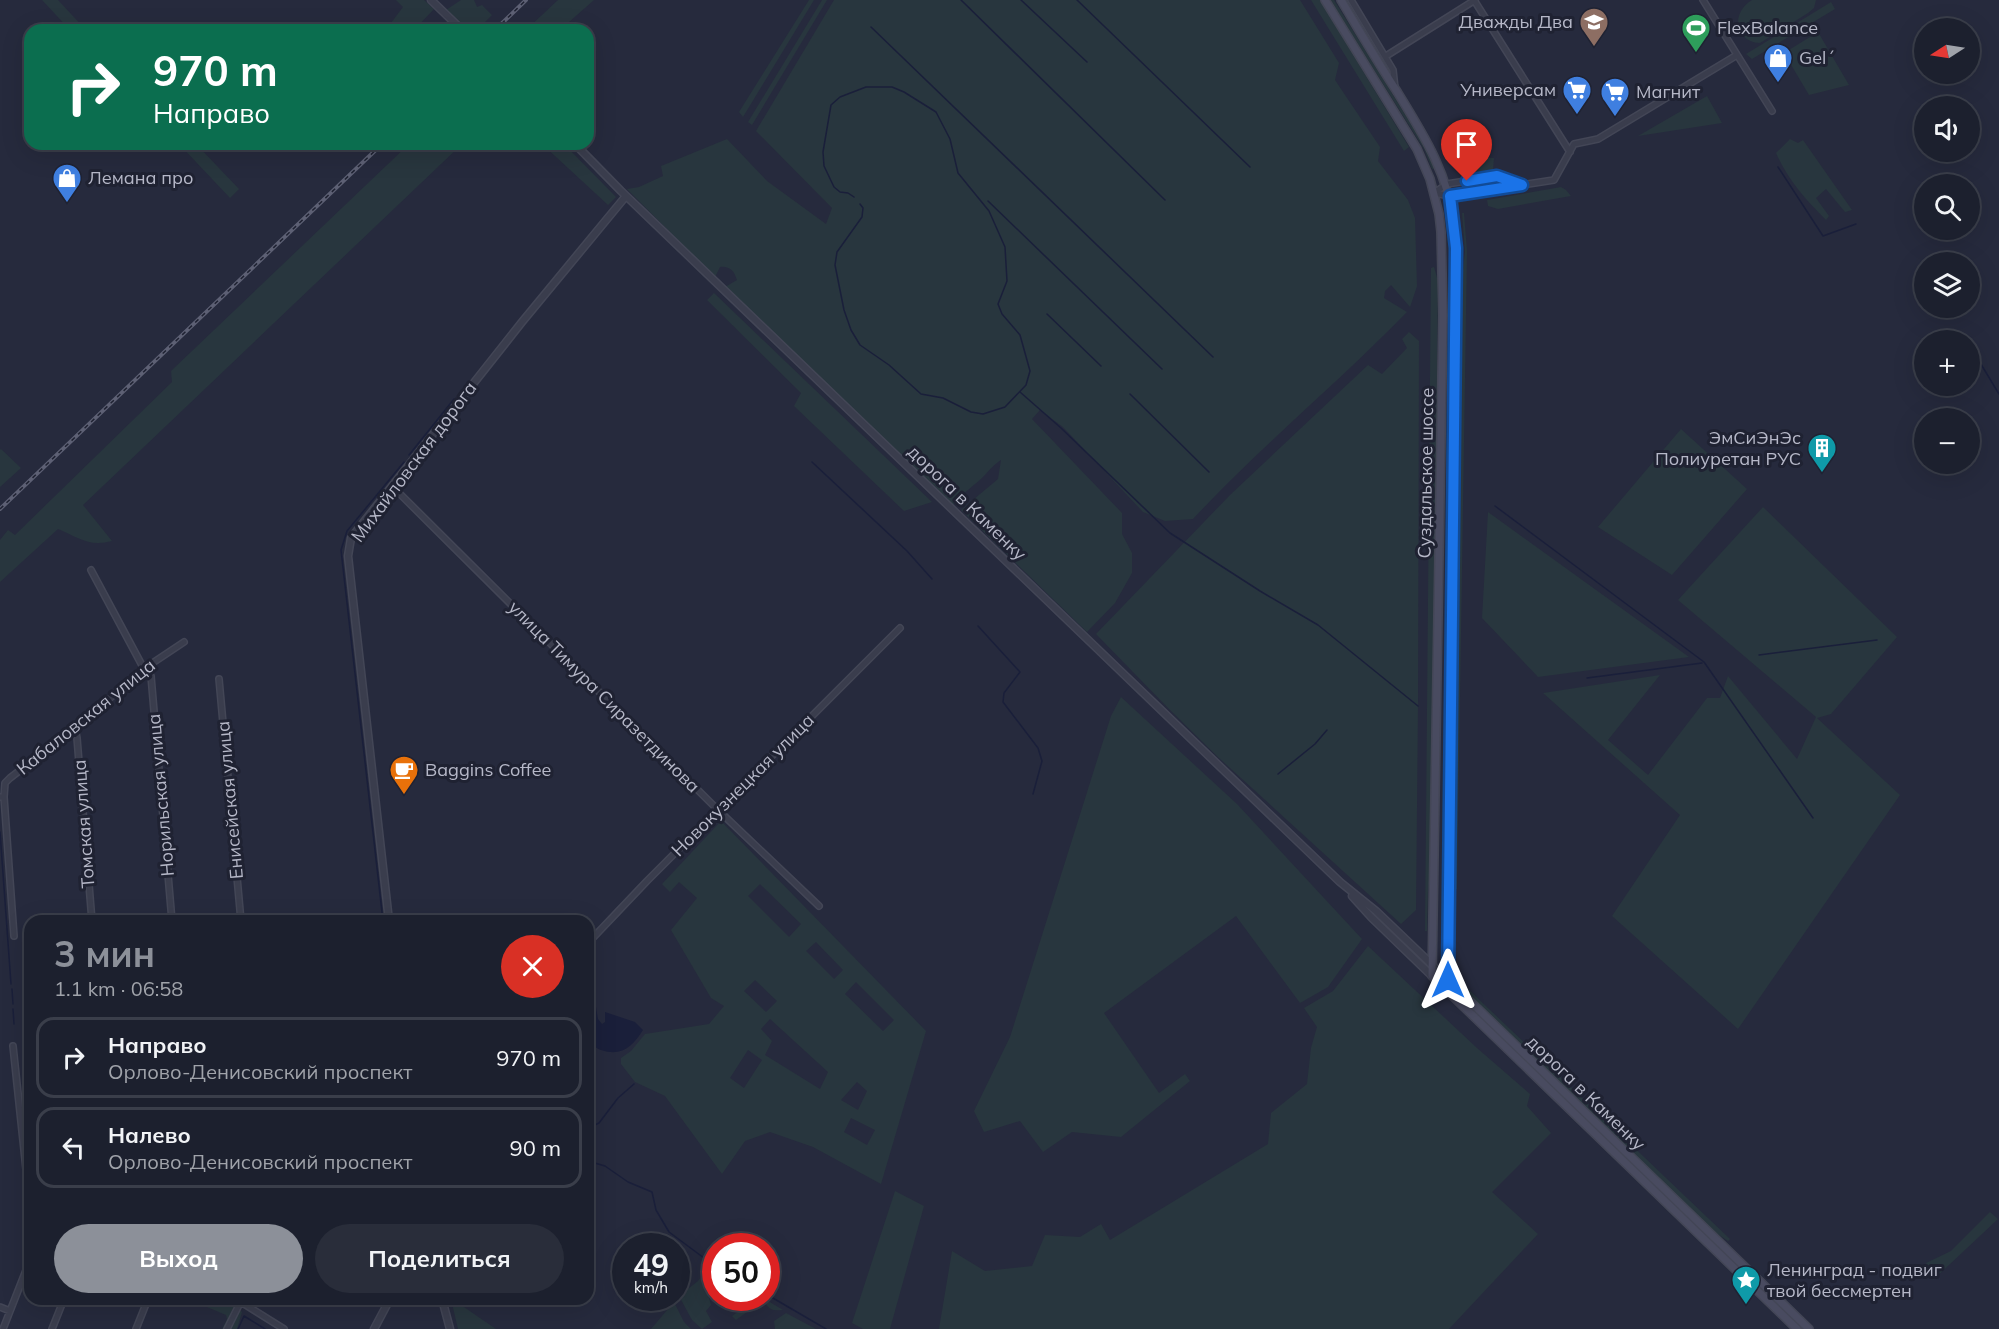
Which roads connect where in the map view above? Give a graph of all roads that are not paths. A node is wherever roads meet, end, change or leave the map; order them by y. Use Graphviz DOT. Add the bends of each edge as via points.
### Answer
graph roads {
  1 [pos="431,0"];
  2 [pos="1325,0"];
  3 [pos="1341,0"];
  4 [pos="1351,0"];
  5 [pos="1475,0"];
  6 [pos="1703,0"];
  7 [pos="456,24"];
  8 [pos="1737,55"];
  9 [pos="1386,56"];
  10 [pos="1395,90"];
  11 [pos="1772,111"];
  12 [pos="581,150"];
  13 [pos="1570,152"];
  14 [pos="1447,184"];
  15 [pos="1522,185"];
  16 [pos="1434,194"];
  17 [pos="626,196"];
  18 [pos="1450,196"];
  19 [pos="392,486"];
  20 [pos="91,570"];
  21 [pos="900,628"];
  22 [pos="184,642"];
  23 [pos="146,670"];
  24 [pos="219,679"];
  25 [pos="75,728"];
  26 [pos="2,797"];
  27 [pos="718,810"];
  28 [pos="1340,882"];
  29 [pos="819,906"];
  30 [pos="92,915"];
  31 [pos="171,915"];
  32 [pos="240,915"];
  33 [pos="388,915"];
  34 [pos="14,936"];
  35 [pos="594,937"];
  36 [pos="1432,965"];
  37 [pos="1432,976"];
  38 [pos="1448,980"];
  39 [pos="1440,983"];
  40 [pos="13,1046"];
  41 [pos="24,1150"];
  42 [pos="24,1275"];
  43 [pos="62,1305"];
  44 [pos="146,1305"];
  45 [pos="239,1305"];
  46 [pos="249,1305"];
  47 [pos="387,1305"];
  48 [pos="444,1305"];
  49 [pos="0,1306"];
  50 [pos="10,1311"];
  51 [pos="3,1329"];
  52 [pos="52,1329"];
  53 [pos="136,1329"];
  54 [pos="227,1329"];
  55 [pos="284,1329"];
  56 [pos="374,1329"];
  57 [pos="450,1329"];
  58 [pos="1797,1329"];
  59 [pos="1809,1329"];
  1 -- 7 [label="street"];
  2 -- 16 [label="main road, Суздальское шоссе" via="1417,149"];
  3 -- 10 [label="main road, Суздальское шоссе"];
  4 -- 9 [label="street"];
  5 -- 9 [label="street"];
  5 -- 13 [label="street"];
  6 -- 8 [label="street"];
  8 -- 11 [label="street"];
  8 -- 13 [label="street" via="1598,139 1574,144"];
  9 -- 10 [label="street" via="1393,70"];
  10 -- 14 [label="main road, Суздальское шоссе" via="1420,128"];
  12 -- 17 [label="street, дорога в Каменку"];
  13 -- 15 [label="street" via="1554,180"];
  14 -- 15 [label="street" via="1497,176"];
  14 -- 16 [label="street"];
  14 -- 18 [label="main road, Суздальское шоссе"];
  15 -- 18 [label="street"];
  16 -- 18 [label="street"];
  16 -- 36 [label="main road, Суздальское шоссе" via="1442,241 1443,315"];
  17 -- 19 [label="street, Михайловская дорога"];
  17 -- 28 [label="street, дорога в Каменку"];
  18 -- 38 [label="main road, Суздальское шоссе" via="1456,248"];
  19 -- 27 [label="street, улица Тимура Сиразетдинова"];
  19 -- 33 [label="street, Михайловская дорога" via="351,538 348,556"];
  20 -- 23 [label="street, Норильская улица"];
  21 -- 27 [label="street, Новокузнецкая улица"];
  22 -- 23 [label="street, Кабаловская улица"];
  23 -- 25 [label="street, Кабаловская улица"];
  23 -- 31 [label="street, Норильская улица" via="151,676"];
  24 -- 32 [label="street, Енисейская улица"];
  25 -- 26 [label="street, Кабаловская улица" via="10,778"];
  25 -- 30 [label="street, Томская улица"];
  26 -- 34 [label="street"];
  27 -- 29 [label="street, улица Тимура Сиразетдинова"];
  27 -- 35 [label="street, Новокузнецкая улица"];
  28 -- 36 [label="street, дорога в Каменку"];
  28 -- 37 [label="street, дорога в Каменку"];
  36 -- 37 [label="main road, Суздальское шоссе"];
  36 -- 38 [label="street, дорога в Каменку"];
  37 -- 39 [label="main road, дорога в Каменку"];
  38 -- 39 [label="street"];
  38 -- 59 [label="main road, дорога в Каменку"];
  39 -- 58 [label="main road, дорога в Каменку"];
  40 -- 41 [label="street"];
  42 -- 50 [label="street"];
  43 -- 52 [label="street"];
  44 -- 53 [label="street"];
  45 -- 54 [label="street"];
  46 -- 55 [label="street"];
  47 -- 56 [label="street"];
  48 -- 57 [label="street"];
  49 -- 50 [label="street"];
  50 -- 51 [label="street"];
}
